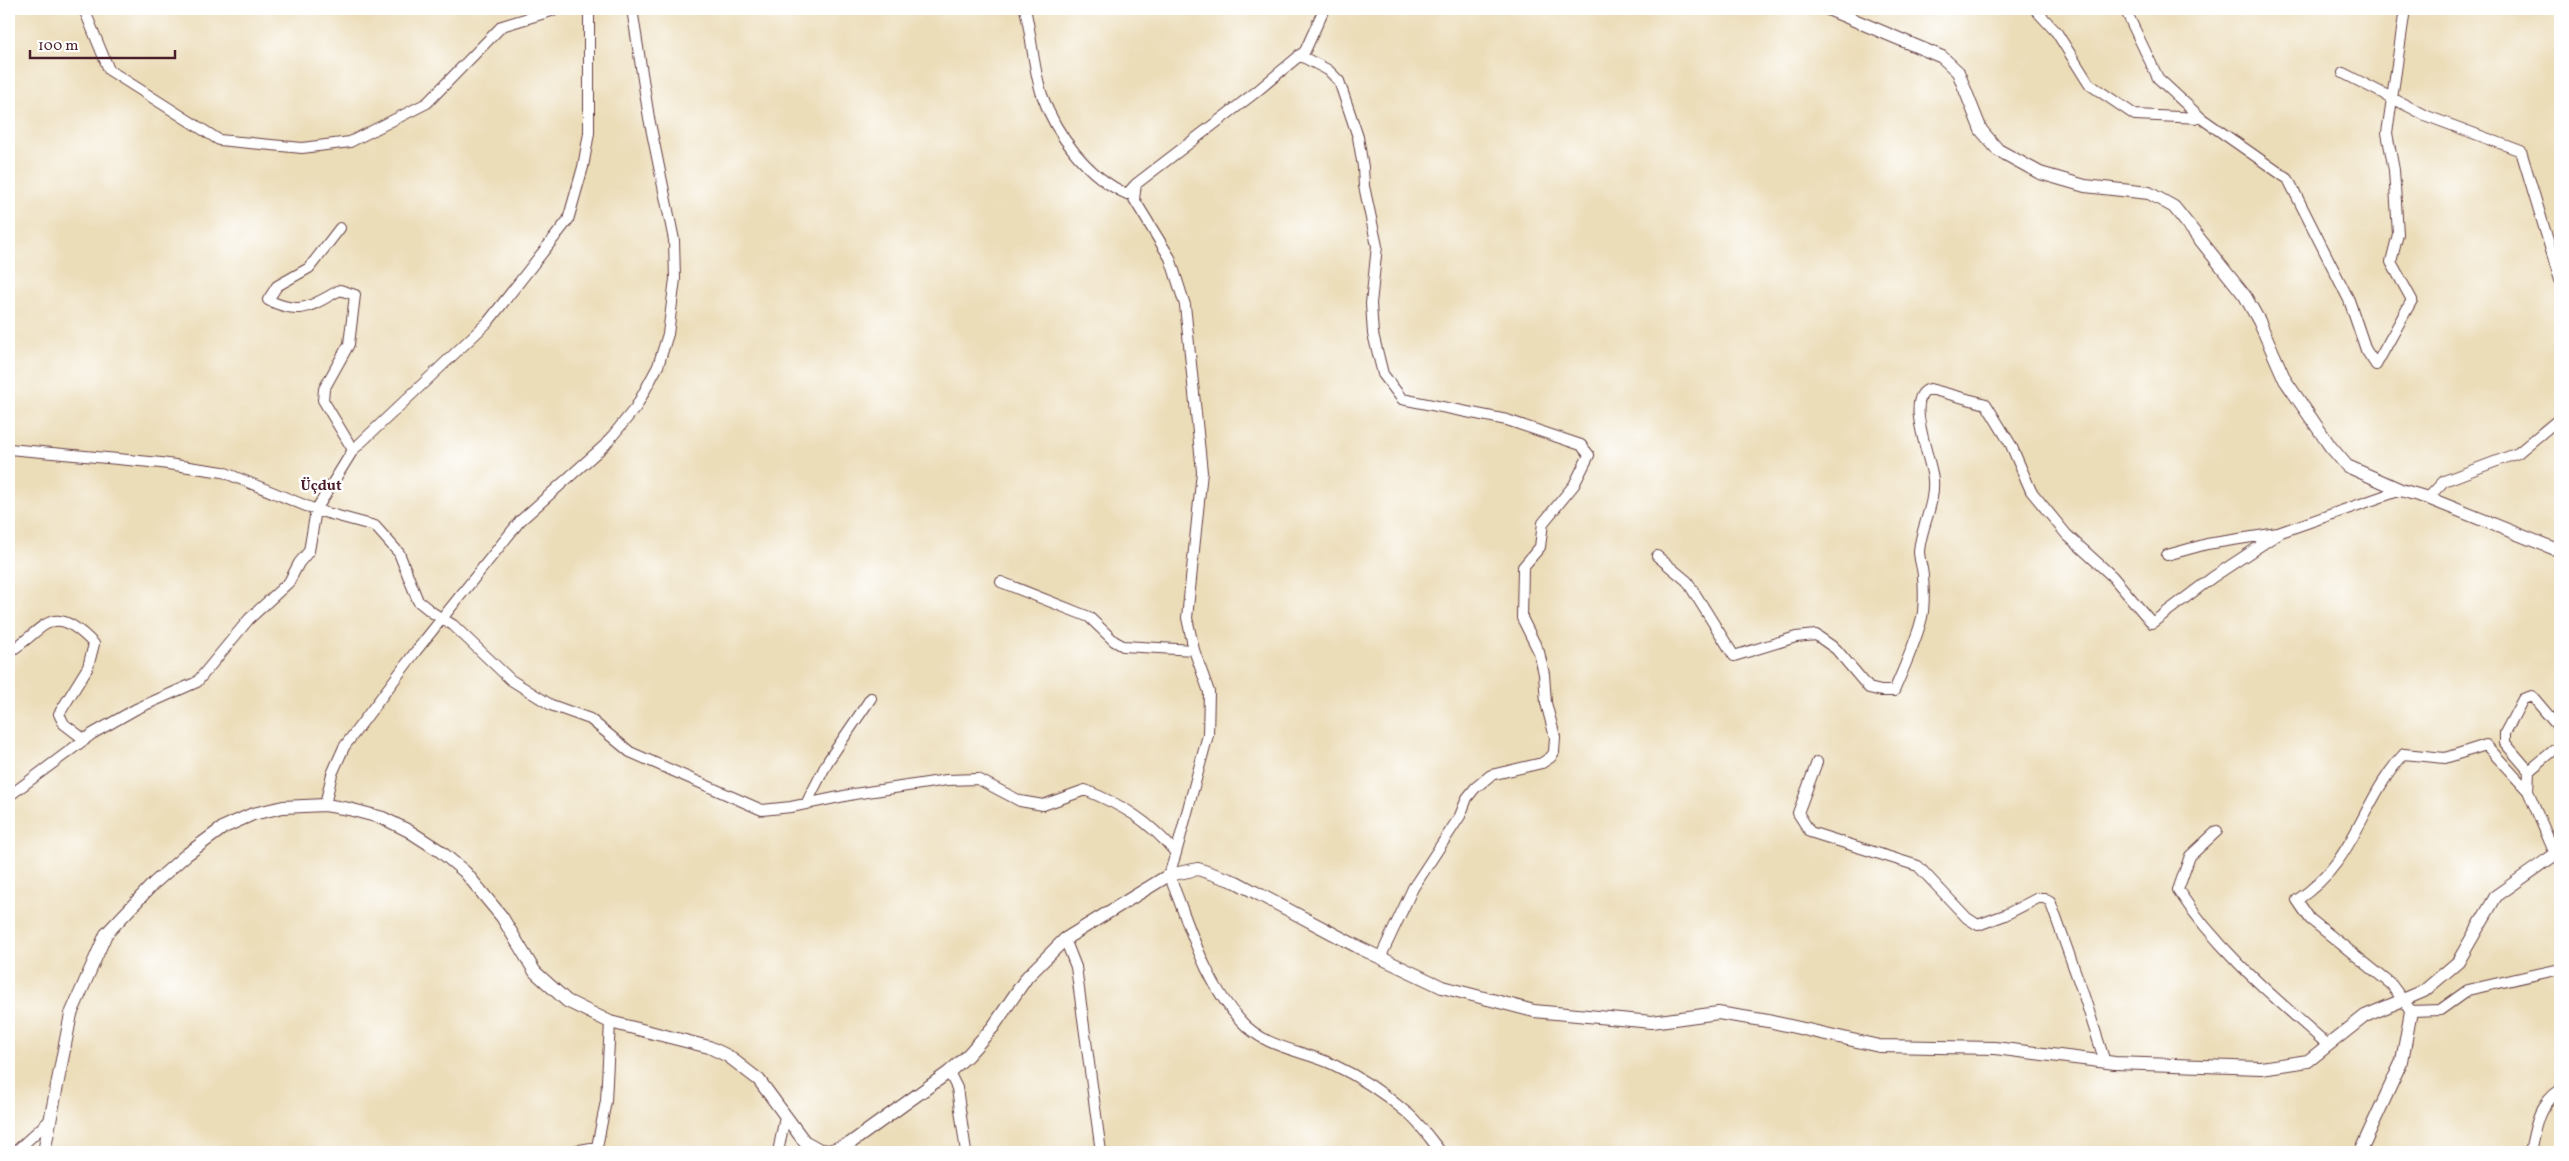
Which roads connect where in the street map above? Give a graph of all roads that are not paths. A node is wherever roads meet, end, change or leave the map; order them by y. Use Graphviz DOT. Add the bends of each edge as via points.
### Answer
graph roads {
  1 [pos="84,9"];
  2 [pos="558,9"];
  3 [pos="589,9"];
  4 [pos="632,9"];
  5 [pos="1025,9"];
  6 [pos="1324,9"];
  7 [pos="1828,9"];
  8 [pos="2035,9"];
  9 [pos="2125,9"];
  10 [pos="2405,9"];
  11 [pos="1840,12"];
  12 [pos="1300,55"];
  13 [pos="2343,73"];
  14 [pos="2394,99"];
  15 [pos="2202,118"];
  16 [pos="1136,184"];
  17 [pos="340,228"];
  18 [pos="2560,280"];
  19 [pos="2560,418"];
  20 [pos="9,449"];
  21 [pos="354,450"];
  22 [pos="2401,490"];
  23 [pos="2428,498"];
  24 [pos="316,510"];
  25 [pos="2281,532"];
  26 [pos="2560,551"];
  27 [pos="2167,555"];
  28 [pos="1657,556"];
  29 [pos="1001,582"];
  30 [pos="442,618"];
  31 [pos="1194,650"];
  32 [pos="9,652"];
  33 [pos="871,698"];
  34 [pos="2560,729"];
  35 [pos="85,740"];
  36 [pos="2560,745"];
  37 [pos="1817,762"];
  38 [pos="2529,770"];
  39 [pos="2528,791"];
  40 [pos="9,796"];
  41 [pos="806,804"];
  42 [pos="325,805"];
  43 [pos="2217,831"];
  44 [pos="2558,852"];
  45 [pos="1176,853"];
  46 [pos="1169,874"];
  47 [pos="1065,939"];
  48 [pos="1380,958"];
  49 [pos="2560,969"];
  50 [pos="2402,1000"];
  51 [pos="2411,1011"];
  52 [pos="610,1022"];
  53 [pos="2328,1045"];
  54 [pos="2105,1062"];
  55 [pos="949,1072"];
  56 [pos="2560,1090"];
  57 [pos="785,1117"];
  58 [pos="51,1119"];
  59 [pos="810,1149"];
  60 [pos="15,1152"];
  61 [pos="44,1152"];
  62 [pos="568,1152"];
  63 [pos="778,1152"];
  64 [pos="966,1152"];
  65 [pos="1101,1152"];
  66 [pos="1441,1152"];
  67 [pos="2360,1152"];
  68 [pos="2530,1152"];
  1 -- 2 [label="street" via="109,70 219,140 302,148 350,142 427,103 502,26"];
  3 -- 21 [label="street" via="589,133 568,220 488,322"];
  4 -- 30 [label="street" via="650,124 674,240 674,299 663,350 644,394 616,432 520,521"];
  5 -- 16 [label="street" via="1042,94 1058,128 1086,165 1113,188 1127,194"];
  6 -- 12 [label="street"];
  7 -- 11 [label="street"];
  8 -- 15 [label="street" via="2057,33 2090,84 2135,115"];
  9 -- 15 [label="street" via="2158,78"];
  10 -- 14 [label="street"];
  11 -- 22 [label="street" via="1942,57 1958,72 1981,130 1998,150 2040,173 2085,186 2150,193 2174,207 2245,296 2285,380 2330,446 2347,466"];
  12 -- 16 [label="street"];
  12 -- 48 [label="street" via="1328,70 1339,81 1358,136 1364,186 1377,246 1373,334 1383,374 1402,399 1507,420 1581,445 1589,455 1574,486 1543,523 1540,546 1523,567 1522,618 1539,652 1546,703 1555,737 1554,752 1542,763 1491,775 1475,788 1413,888"];
  13 -- 14 [label="street"];
  14 -- 15 [label="street" via="2387,133 2394,170 2398,234 2391,262 2412,300 2376,365 2366,350 2350,300 2288,179"];
  14 -- 18 [label="street" via="2427,116 2521,151"];
  16 -- 31 [label="street" via="1134,199 1170,258 1186,315 1202,472 1187,618"];
  17 -- 21 [label="street" via="310,268 277,286 268,300 286,309 308,307 340,290 355,295 349,344 324,389 323,400"];
  19 -- 23 [label="street" via="2518,453 2444,481"];
  20 -- 24 [label="street" via="224,472"];
  21 -- 24 [label="street"];
  22 -- 23 [label="street"];
  22 -- 25 [label="street"];
  23 -- 26 [label="street"];
  24 -- 30 [label="street" via="375,526 399,554 418,601"];
  24 -- 35 [label="street" via="309,551 289,582 249,619 197,682 136,709"];
  25 -- 27 [label="street" via="2207,544"];
  25 -- 28 [label="street" via="2152,623 2112,576 2067,536 2031,492 2011,445 1986,404 1930,389 1920,395 1919,405 1921,432 1933,480 1919,551 1923,576 1922,614 1894,691 1869,688 1836,649 1816,635 1796,637 1734,656 1687,582"];
  29 -- 31 [label="street" via="1089,617 1123,646"];
  30 -- 41 [label="street" via="482,649 511,680 551,705 590,719 630,752 762,810"];
  30 -- 42 [label="street" via="344,748 332,774"];
  31 -- 45 [label="street" via="1210,692 1208,735"];
  32 -- 35 [label="street" via="34,630 52,620 68,623 94,644 88,667 59,714 64,724"];
  33 -- 41 [label="street" via="828,761"];
  34 -- 38 [label="street" via="2532,696 2523,699 2505,733 2505,743"];
  35 -- 40 [label="street"];
  36 -- 38 [label="street"];
  37 -- 54 [label="street" via="1798,813 1810,832 1918,866 1967,918 1978,925 2038,898 2050,901"];
  38 -- 39 [label="street"];
  39 -- 44 [label="street"];
  39 -- 50 [label="street" via="2486,745 2445,758 2404,754 2387,772 2343,857 2316,888 2297,900 2310,919 2372,967 2391,984"];
  41 -- 45 [label="street" via="947,780 978,779 1020,801 1042,805 1085,790 1116,802 1156,829"];
  42 -- 52 [label="street" via="383,818 440,851 484,892 535,972 549,987 584,1012"];
  42 -- 58 [label="street" via="283,807 253,814 224,828 153,884 106,934 71,1014"];
  43 -- 53 [label="street" via="2190,856 2178,890 2198,921 2241,966"];
  44 -- 50 [label="street" via="2496,896 2458,962 2424,992"];
  45 -- 46 [label="street"];
  46 -- 47 [label="street"];
  46 -- 48 [label="street" via="1198,869 1236,882"];
  46 -- 66 [label="street" via="1212,978 1240,1021 1273,1044 1330,1063 1357,1077 1407,1112"];
  47 -- 55 [label="street" via="1027,976 982,1041"];
  47 -- 65 [label="street" via="1076,967"];
  48 -- 54 [label="street" via="1442,987 1534,1011 1652,1022 1718,1013 1879,1046 1995,1048"];
  49 -- 51 [label="street" via="2468,990 2440,1010"];
  50 -- 51 [label="street"];
  50 -- 53 [label="street" via="2365,1016"];
  51 -- 67 [label="street" via="2402,1061"];
  52 -- 57 [label="street" via="708,1047 728,1056 759,1080"];
  52 -- 62 [label="street" via="606,1101 597,1147"];
  53 -- 54 [label="street" via="2308,1061 2261,1068"];
  55 -- 59 [label="street" via="849,1144 829,1150"];
  55 -- 64 [label="street" via="957,1088"];
  56 -- 68 [label="street" via="2551,1096 2537,1117"];
  57 -- 59 [label="street"];
  57 -- 63 [label="street"];
  58 -- 60 [label="street"];
  58 -- 61 [label="street"];
}
